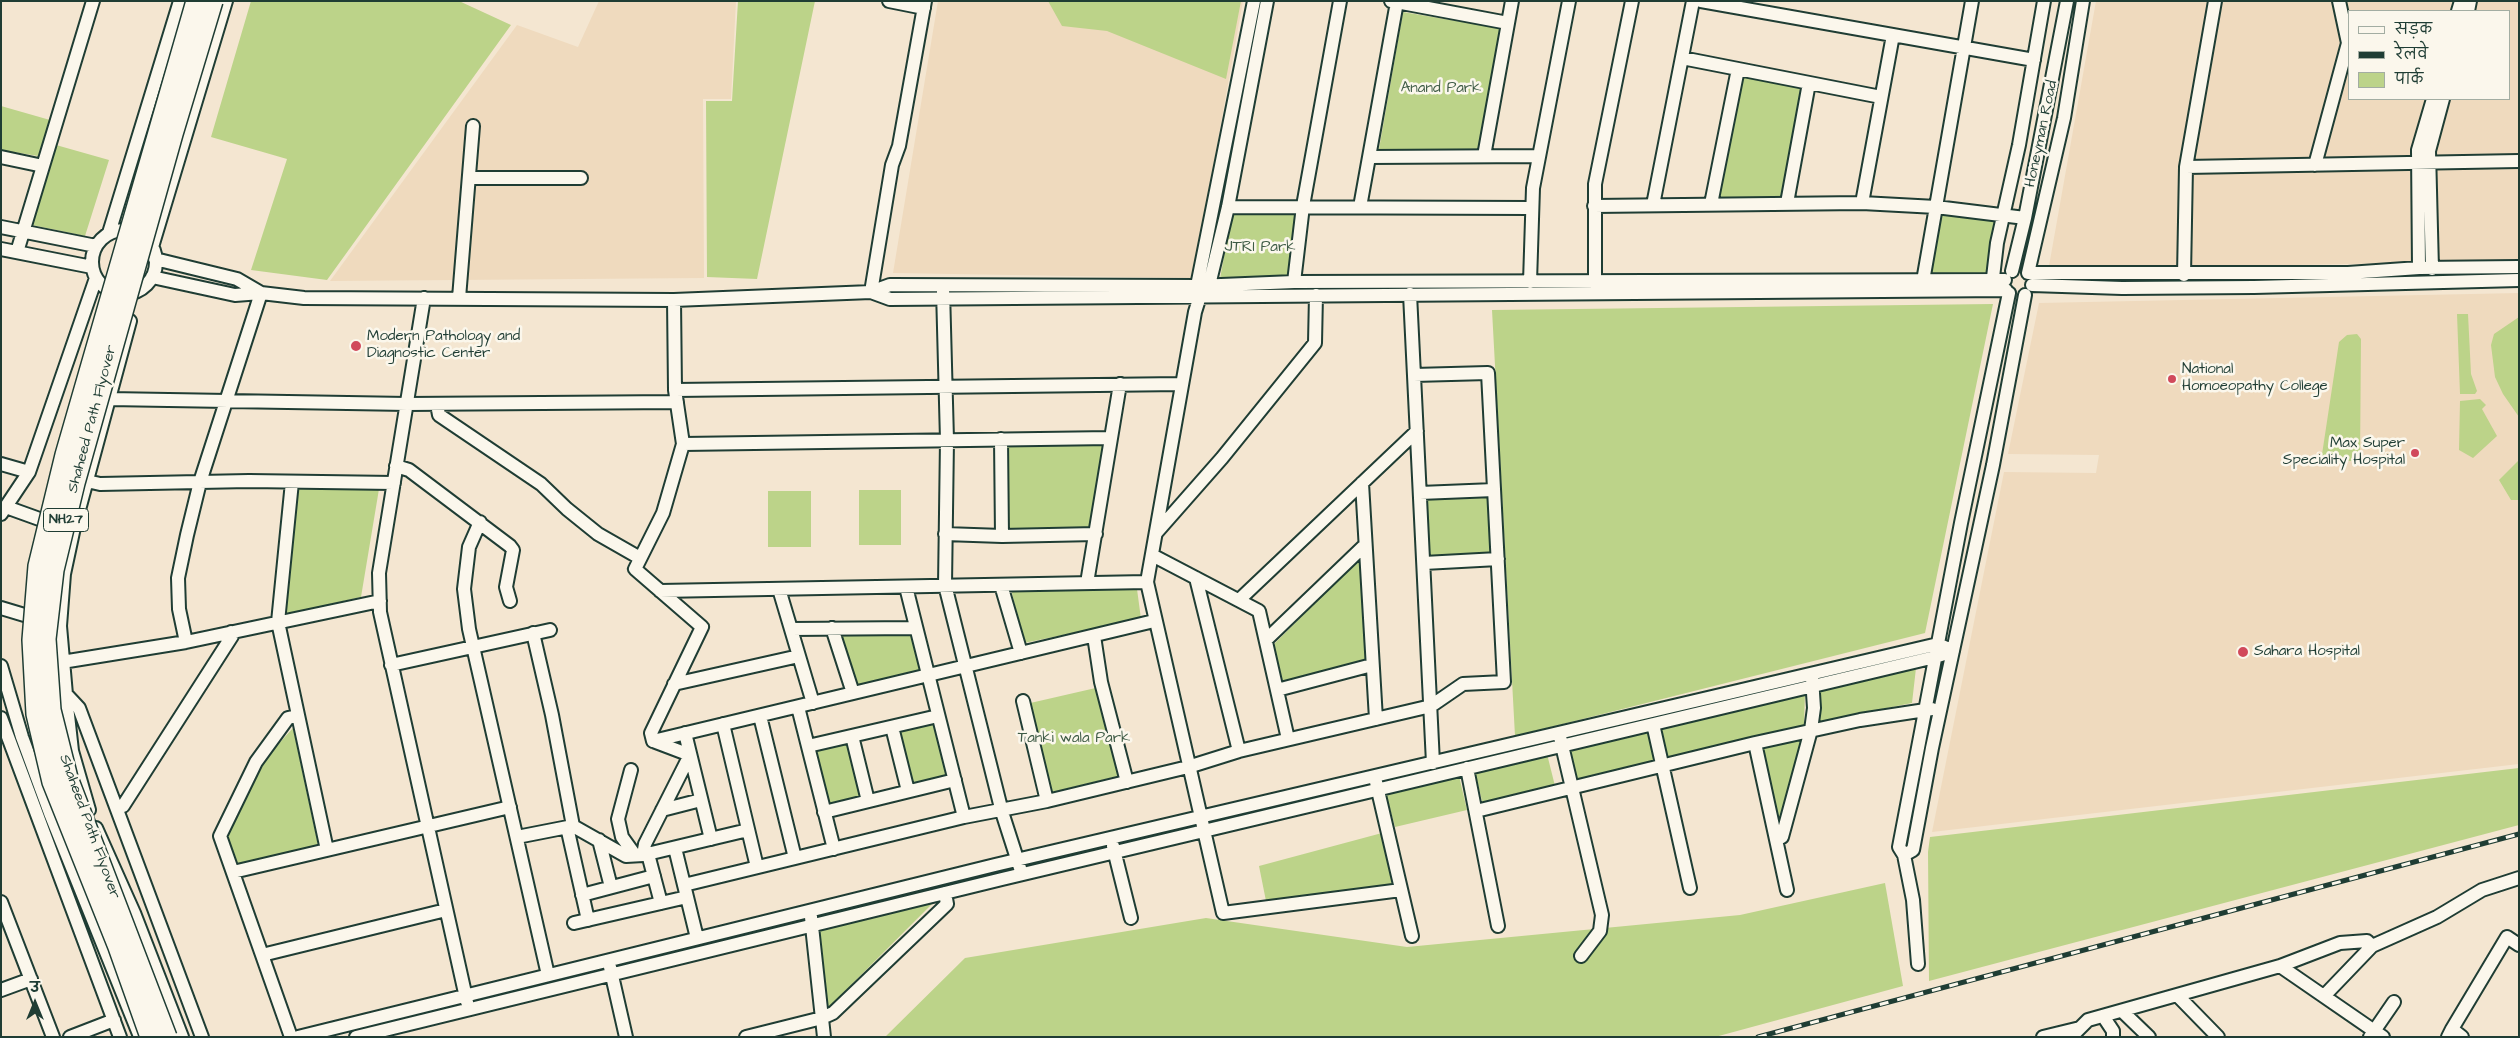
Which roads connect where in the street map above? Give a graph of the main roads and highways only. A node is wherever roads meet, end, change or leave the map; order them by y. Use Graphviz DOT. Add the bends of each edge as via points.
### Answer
graph roads {
  1 [pos="196,1"];
  2 [pos="213,1"];
  3 [pos="150,1037"];
  4 [pos="167,1037"];
  1 -- 3 [label="highway, Shaheed Path Flyover / NH27, bridge" via="64,456 38,566 32,640 36,714 52,782"];
  2 -- 4 [label="highway, Shaheed Path Flyover / NH27, bridge" via="75,483 54,570 46,639 51,710 68,778"];
}
